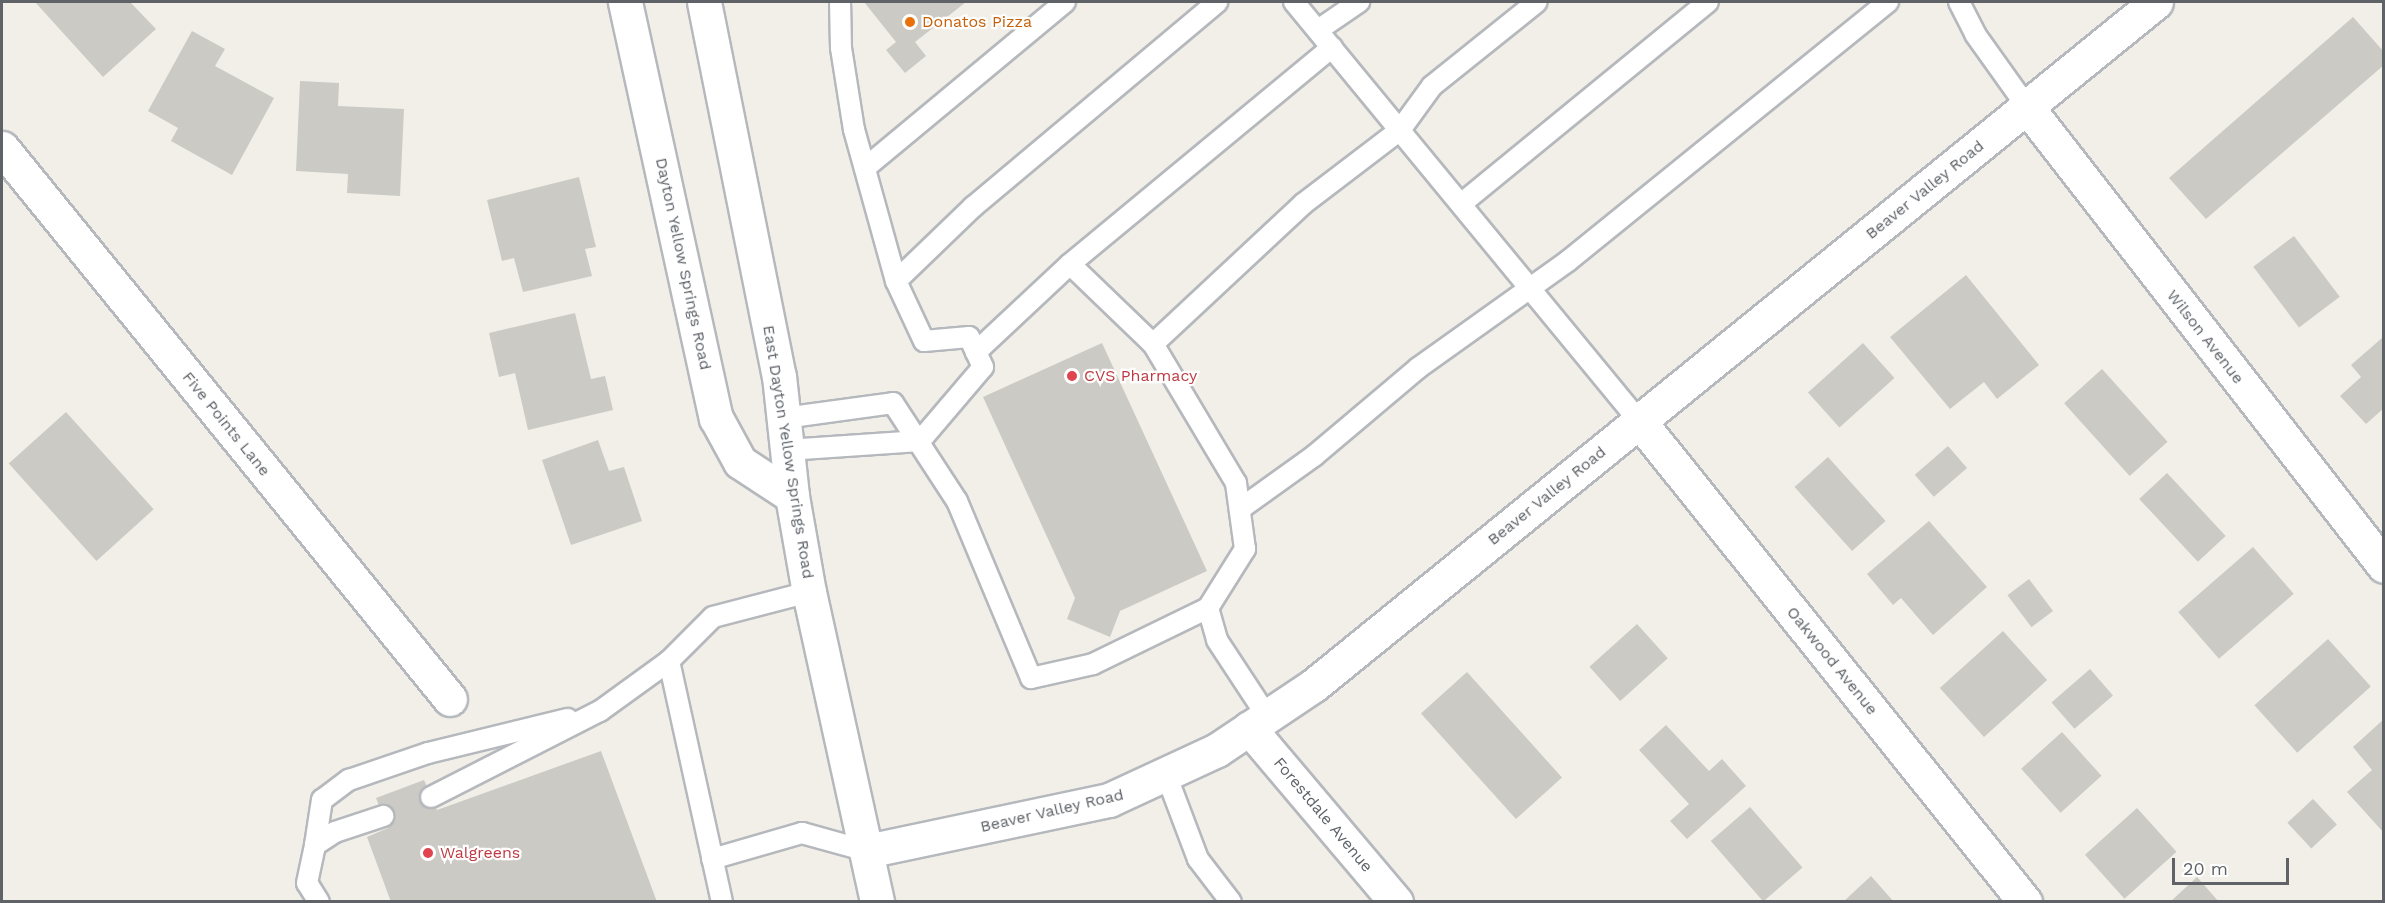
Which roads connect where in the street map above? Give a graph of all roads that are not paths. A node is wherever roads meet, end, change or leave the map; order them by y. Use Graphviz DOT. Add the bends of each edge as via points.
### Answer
graph roads {
  1 [pos="625,2"];
  2 [pos="704,2"];
  3 [pos="840,2"];
  4 [pos="1065,2"];
  5 [pos="1217,2"];
  6 [pos="1294,2"];
  7 [pos="1359,2"];
  8 [pos="1537,2"];
  9 [pos="1708,2"];
  10 [pos="1888,2"];
  11 [pos="2156,2"];
  12 [pos="1963,3"];
  13 [pos="1318,30"];
  14 [pos="1332,48"];
  15 [pos="2027,107"];
  16 [pos="1400,130"];
  17 [pos="2,148"];
  18 [pos="865,168"];
  19 [pos="1461,204"];
  20 [pos="1070,264"];
  21 [pos="896,280"];
  22 [pos="1528,286"];
  23 [pos="1153,344"];
  24 [pos="980,360"];
  25 [pos="784,418"];
  26 [pos="1639,421"];
  27 [pos="920,441"];
  28 [pos="787,450"];
  29 [pos="792,496"];
  30 [pos="1240,509"];
  31 [pos="2384,566"];
  32 [pos="809,592"];
  33 [pos="1208,609"];
  34 [pos="669,661"];
  35 [pos="450,699"];
  36 [pos="600,711"];
  37 [pos="1258,722"];
  38 [pos="1167,777"];
  39 [pos="431,797"];
  40 [pos="383,816"];
  41 [pos="315,845"];
  42 [pos="867,851"];
  43 [pos="712,859"];
  44 [pos="1221,898"];
  45 [pos="319,902"];
  46 [pos="722,902"];
  47 [pos="877,902"];
  48 [pos="1396,902"];
  49 [pos="2025,902"];
  1 -- 29 [label="street, Dayton Yellow Springs Road" via="716,418 740,462"];
  2 -- 25 [label="street, East Dayton Yellow Springs Road" via="779,376"];
  3 -- 18 [label="lane" via="841,48"];
  4 -- 18 [label="lane"];
  5 -- 21 [label="lane" via="973,207"];
  6 -- 13 [label="lane"];
  7 -- 13 [label="lane"];
  8 -- 16 [label="lane" via="1432,86"];
  9 -- 19 [label="lane"];
  10 -- 22 [label="lane" via="1568,261"];
  11 -- 15 [label="street, Beaver Valley Road"];
  12 -- 15 [label="lane"];
  13 -- 14 [label="lane"];
  14 -- 16 [label="lane"];
  14 -- 20 [label="lane"];
  15 -- 26 [label="street, Beaver Valley Road"];
  15 -- 31 [label="street, Wilson Avenue"];
  16 -- 19 [label="lane"];
  16 -- 23 [label="lane" via="1303,204"];
  17 -- 35 [label="street, Five Points Lane"];
  18 -- 21 [label="lane"];
  19 -- 22 [label="lane"];
  20 -- 23 [label="lane"];
  20 -- 24 [label="lane"];
  21 -- 24 [label="lane" via="924,341 969,337"];
  22 -- 26 [label="lane"];
  22 -- 30 [label="lane"];
  23 -- 30 [label="lane" via="1236,483"];
  24 -- 27 [label="lane"];
  25 -- 27 [label="lane" via="893,403"];
  25 -- 28 [label="street, East Dayton Yellow Springs Road"];
  26 -- 37 [label="street, Beaver Valley Road" via="1314,685"];
  26 -- 49 [label="street, Oakwood Avenue"];
  27 -- 28 [label="lane"];
  27 -- 33 [label="lane" via="957,501 1031,678 1093,664"];
  28 -- 29 [label="street, East Dayton Yellow Springs Road"];
  29 -- 32 [label="street, East Dayton Yellow Springs Road"];
  30 -- 33 [label="lane" via="1245,549"];
  32 -- 34 [label="lane" via="713,617"];
  32 -- 42 [label="street, East Dayton Yellow Springs Road"];
  33 -- 37 [label="lane" via="1217,640"];
  34 -- 36 [label="lane"];
  34 -- 43 [label="lane"];
  36 -- 39 [label="lane"];
  36 -- 41 [label="lane" via="428,753 349,780 322,800"];
  37 -- 38 [label="street, Beaver Valley Road"];
  37 -- 48 [label="street, Forestdale Avenue"];
  38 -- 42 [label="street, Beaver Valley Road" via="1097,803"];
  38 -- 44 [label="lane" via="1198,859"];
  40 -- 41 [label="lane" via="335,832"];
  41 -- 45 [label="lane" via="307,883"];
  42 -- 43 [label="lane" via="802,833"];
  42 -- 47 [label="street, East Dayton Yellow Springs Road"];
  43 -- 46 [label="lane"];
}
